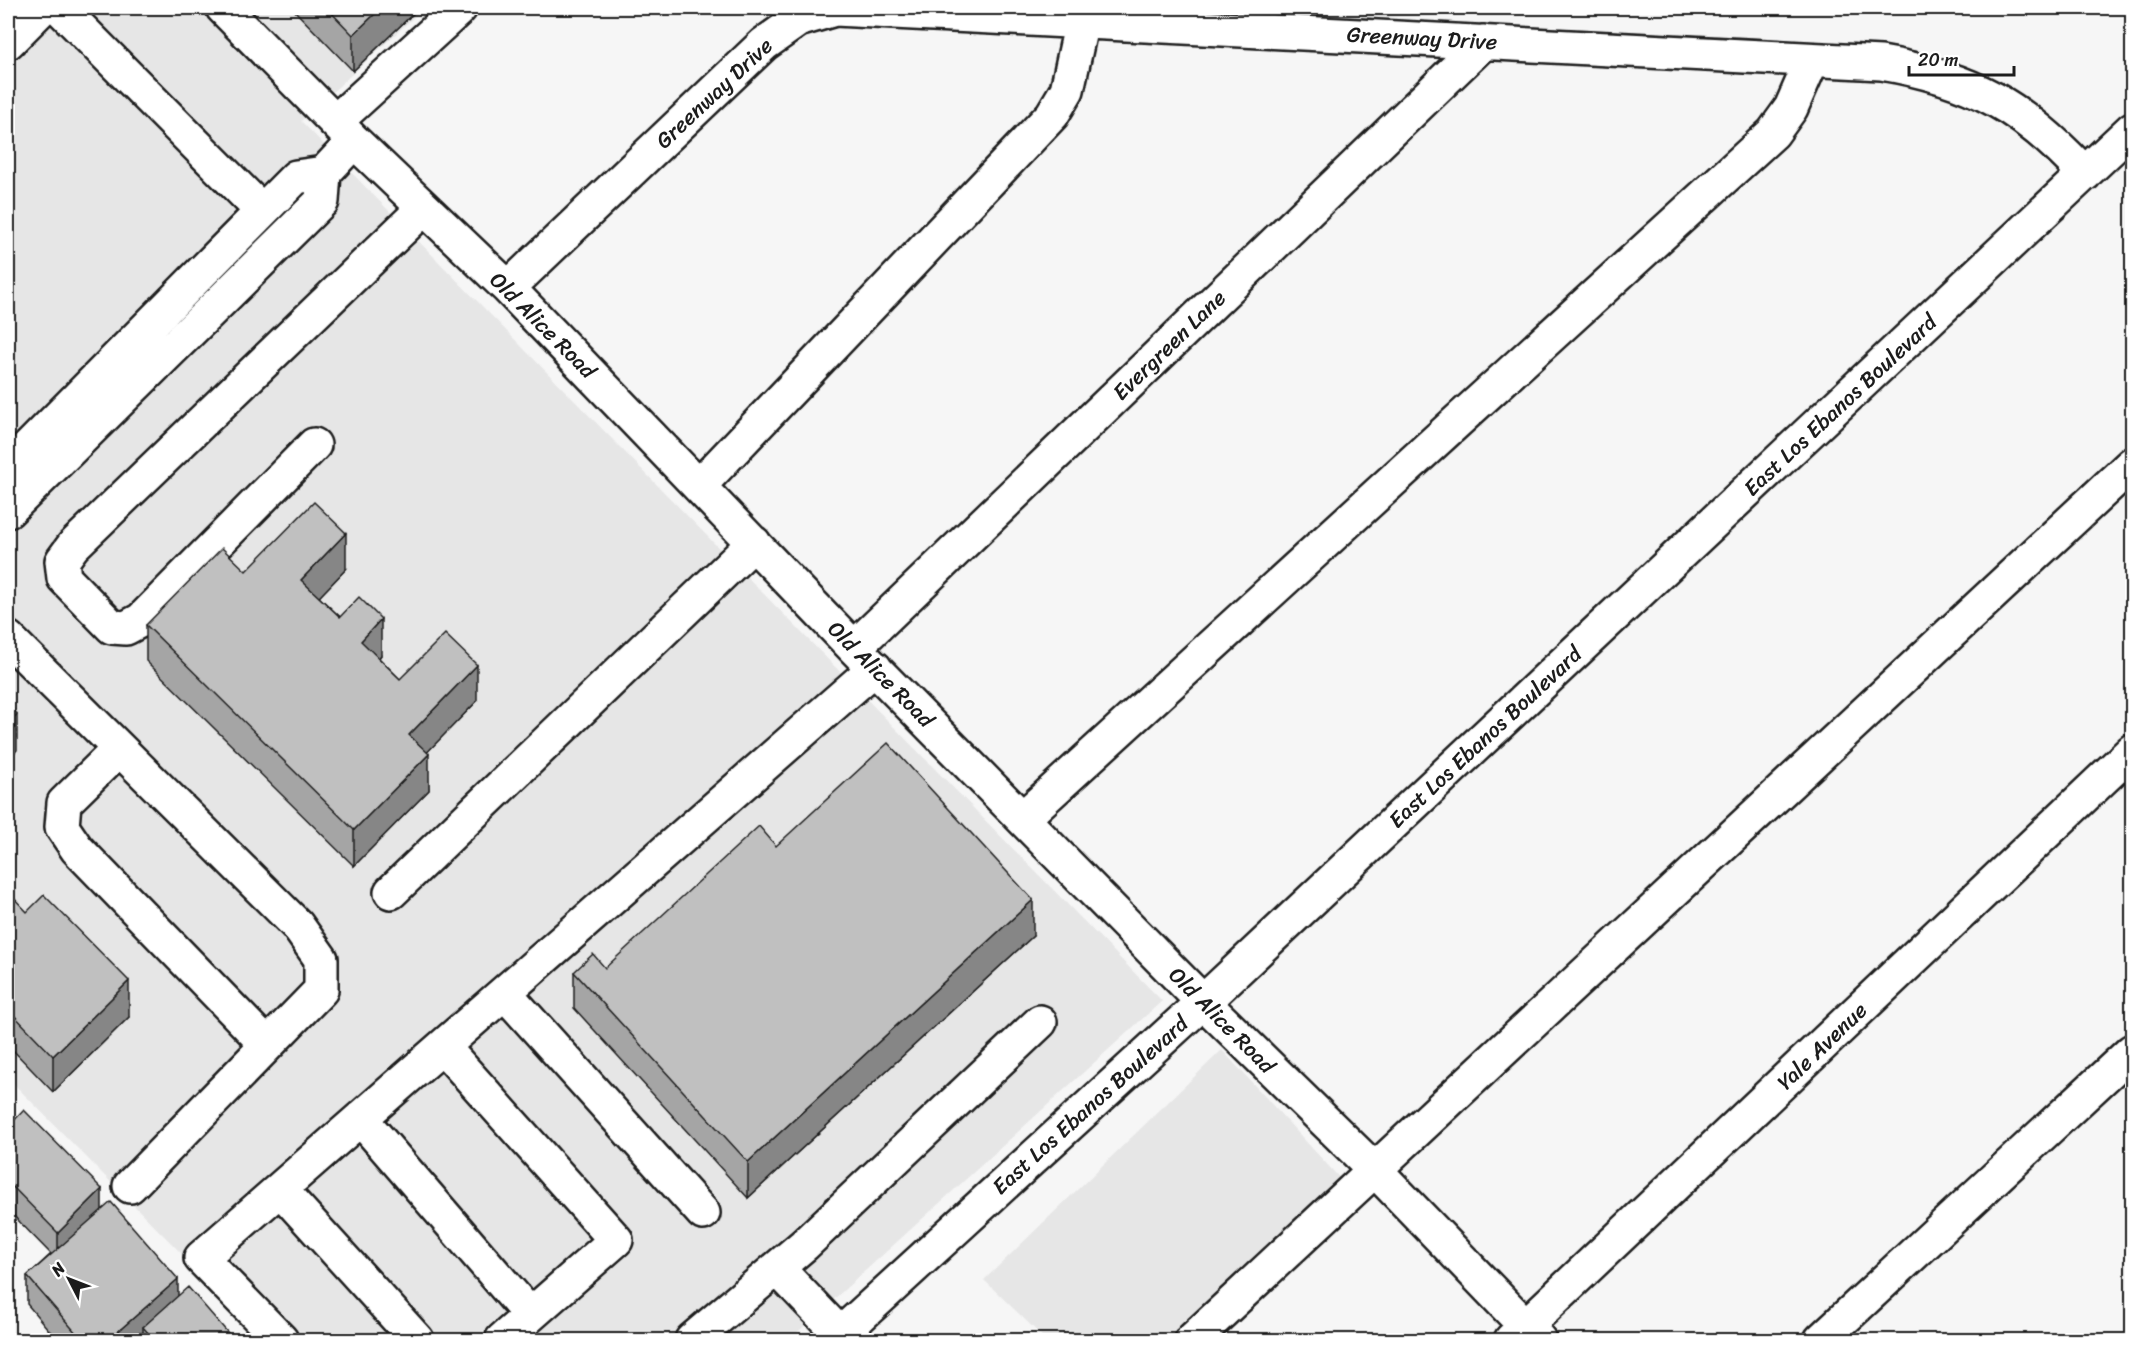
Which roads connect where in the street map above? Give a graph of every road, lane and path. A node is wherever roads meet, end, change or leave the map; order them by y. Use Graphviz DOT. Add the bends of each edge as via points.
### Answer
graph roads {
  1 [pos="42,8"];
  2 [pos="60,8"];
  3 [pos="223,8"];
  4 [pos="460,8"];
  5 [pos="1082,21"];
  6 [pos="8,42"];
  7 [pos="1484,42"];
  8 [pos="1812,60"];
  9 [pos="2133,129"];
  10 [pos="344,132"];
  11 [pos="324,172"];
  12 [pos="2085,174"];
  13 [pos="424,207"];
  14 [pos="262,211"];
  15 [pos="508,288"];
  16 [pos="314,445"];
  17 [pos="2133,464"];
  18 [pos="8,468"];
  19 [pos="699,486"];
  20 [pos="8,511"];
  21 [pos="754,543"];
  22 [pos="8,638"];
  23 [pos="865,658"];
  24 [pos="119,748"];
  25 [pos="2133,751"];
  26 [pos="1023,818"];
  27 [pos="391,892"];
  28 [pos="505,993"];
  29 [pos="1203,1002"];
  30 [pos="1040,1022"];
  31 [pos="267,1045"];
  32 [pos="443,1047"];
  33 [pos="2133,1051"];
  34 [pos="361,1119"];
  35 [pos="1376,1171"];
  36 [pos="130,1186"];
  37 [pos="280,1190"];
  38 [pos="703,1213"];
  39 [pos="777,1268"];
  40 [pos="530,1315"];
  41 [pos="1525,1336"];
  42 [pos="837,1337"];
  43 [pos="281,1341"];
  44 [pos="417,1341"];
  45 [pos="502,1341"];
  46 [pos="692,1341"];
  47 [pos="1192,1341"];
  48 [pos="1821,1341"];
  1 -- 6 [label="street"];
  2 -- 14 [label="street"];
  3 -- 10 [label="street, Old Alice Road"];
  4 -- 10 [label="street"];
  5 -- 7 [label="street, Greenway Drive"];
  5 -- 15 [label="street, Greenway Drive" via="835,9 798,20 764,44 701,102"];
  5 -- 19 [label="street" via="1067,90 1052,115"];
  7 -- 8 [label="street, Greenway Drive"];
  7 -- 23 [label="street, Evergreen Lane"];
  8 -- 12 [label="street, Greenway Drive" via="1881,63 1924,70 1964,83 2026,119"];
  8 -- 26 [label="street" via="1791,108 1773,133"];
  9 -- 12 [label="street, East Los Ebanos Boulevard"];
  10 -- 11 [label="street"];
  10 -- 13 [label="street, Old Alice Road"];
  11 -- 14 [label="street" via="296,177"];
  11 -- 20 [label="street" via="322,201"];
  12 -- 29 [label="street, East Los Ebanos Boulevard"];
  13 -- 15 [label="street, Old Alice Road"];
  13 -- 16 [label="street" via="74,546 62,561 64,578 112,627 126,627 141,620"];
  14 -- 18 [label="street"];
  15 -- 19 [label="street, Old Alice Road"];
  17 -- 35 [label="street"];
  19 -- 21 [label="street, Old Alice Road"];
  21 -- 23 [label="street, Old Alice Road"];
  21 -- 27 [label="street"];
  22 -- 24 [label="street"];
  23 -- 26 [label="street, Old Alice Road"];
  23 -- 28 [label="street, Evergreen Lane"];
  24 -- 31 [label="street" via="297,926 321,959 321,990"];
  24 -- 31 [label="street" via="64,803 62,827 77,849"];
  25 -- 41 [label="street, Yale Avenue"];
  26 -- 29 [label="street, Old Alice Road"];
  28 -- 32 [label="street, Evergreen Lane"];
  28 -- 38 [label="street"];
  29 -- 35 [label="street, Old Alice Road"];
  29 -- 42 [label="street, East Los Ebanos Boulevard"];
  30 -- 39 [label="street"];
  31 -- 36 [label="street"];
  32 -- 34 [label="street, Evergreen Lane"];
  32 -- 40 [label="street" via="616,1240"];
  33 -- 48 [label="street"];
  34 -- 37 [label="street, Evergreen Lane"];
  34 -- 40 [label="street"];
  35 -- 41 [label="street, Old Alice Road"];
  35 -- 47 [label="street"];
  37 -- 43 [label="street, Evergreen Lane" via="201,1258"];
  37 -- 44 [label="street"];
  39 -- 42 [label="street"];
  39 -- 46 [label="street"];
  40 -- 45 [label="street"];
}
